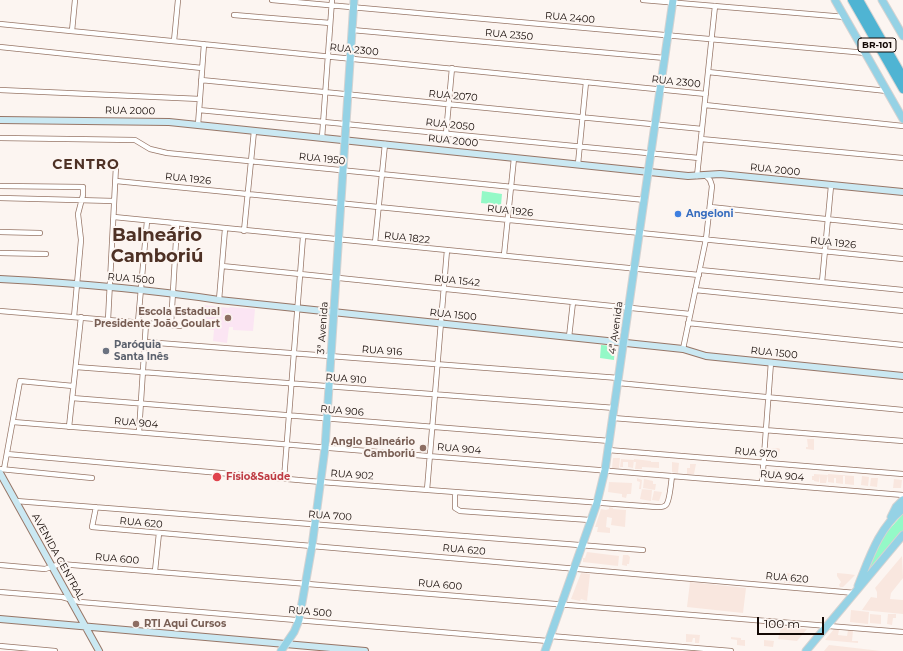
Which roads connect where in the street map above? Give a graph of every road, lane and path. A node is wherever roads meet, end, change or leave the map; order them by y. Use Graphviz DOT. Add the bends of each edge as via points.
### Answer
graph roads {
  1 [pos="75,0"];
  2 [pos="178,0"];
  3 [pos="272,0"];
  4 [pos="643,0"];
  5 [pos="835,0"];
  6 [pos="852,0"];
  7 [pos="859,0"];
  8 [pos="882,0"];
  9 [pos="673,1"];
  10 [pos="332,3"];
  11 [pos="354,4"];
  12 [pos="714,6"];
  13 [pos="234,15"];
  14 [pos="845,17"];
  15 [pos="330,23"];
  16 [pos="0,24"];
  17 [pos="900,26"];
  18 [pos="352,30"];
  19 [pos="72,31"];
  20 [pos="668,36"];
  21 [pos="903,36"];
  22 [pos="711,40"];
  23 [pos="174,41"];
  24 [pos="204,44"];
  25 [pos="0,47"];
  26 [pos="866,53"];
  27 [pos="328,56"];
  28 [pos="350,58"];
  29 [pos="665,58"];
  30 [pos="202,68"];
  31 [pos="452,68"];
  32 [pos="708,72"];
  33 [pos="903,77"];
  34 [pos="201,80"];
  35 [pos="586,82"];
  36 [pos="660,89"];
  37 [pos="903,89"];
  38 [pos="0,90"];
  39 [pos="887,91"];
  40 [pos="325,92"];
  41 [pos="348,94"];
  42 [pos="706,94"];
  43 [pos="200,99"];
  44 [pos="448,104"];
  45 [pos="704,105"];
  46 [pos="199,110"];
  47 [pos="583,117"];
  48 [pos="903,119"];
  49 [pos="0,120"];
  50 [pos="323,122"];
  51 [pos="346,124"];
  52 [pos="655,124"];
  53 [pos="198,125"];
  54 [pos="903,126"];
  55 [pos="702,129"];
  56 [pos="254,131"];
  57 [pos="446,134"];
  58 [pos="0,138"];
  59 [pos="322,138"];
  60 [pos="701,139"];
  61 [pos="345,140"];
  62 [pos="385,144"];
  63 [pos="580,146"];
  64 [pos="651,153"];
  65 [pos="514,158"];
  66 [pos="699,158"];
  67 [pos="903,158"];
  68 [pos="251,161"];
  69 [pos="578,164"];
  70 [pos="116,166"];
  71 [pos="343,170"];
  72 [pos="649,172"];
  73 [pos="382,174"];
  74 [pos="705,175"];
  75 [pos="697,176"];
  76 [pos="116,181"];
  77 [pos="0,186"];
  78 [pos="831,186"];
  79 [pos="511,187"];
  80 [pos="903,192"];
  81 [pos="248,194"];
  82 [pos="0,198"];
  83 [pos="81,200"];
  84 [pos="645,200"];
  85 [pos="114,201"];
  86 [pos="341,203"];
  87 [pos="379,207"];
  88 [pos="710,207"];
  89 [pos="114,217"];
  90 [pos="828,219"];
  91 [pos="508,220"];
  92 [pos="147,221"];
  93 [pos="177,224"];
  94 [pos="903,227"];
  95 [pos="225,229"];
  96 [pos="244,231"];
  97 [pos="0,232"];
  98 [pos="40,233"];
  99 [pos="640,233"];
  100 [pos="304,237"];
  101 [pos="706,239"];
  102 [pos="339,240"];
  103 [pos="375,244"];
  104 [pos="447,250"];
  105 [pos="824,251"];
  106 [pos="0,253"];
  107 [pos="46,254"];
  108 [pos="504,255"];
  109 [pos="903,259"];
  110 [pos="222,266"];
  111 [pos="635,268"];
  112 [pos="699,272"];
  113 [pos="300,274"];
  114 [pos="336,278"];
  115 [pos="0,279"];
  116 [pos="822,282"];
  117 [pos="77,284"];
  118 [pos="110,287"];
  119 [pos="444,289"];
  120 [pos="141,290"];
  121 [pos="695,290"];
  122 [pos="903,290"];
  123 [pos="173,293"];
  124 [pos="219,300"];
  125 [pos="572,302"];
  126 [pos="298,308"];
  127 [pos="629,308"];
  128 [pos="0,311"];
  129 [pos="903,311"];
  130 [pos="334,312"];
  131 [pos="690,314"];
  132 [pos="74,317"];
  133 [pos="81,318"];
  134 [pos="108,320"];
  135 [pos="138,322"];
  136 [pos="688,322"];
  137 [pos="146,323"];
  138 [pos="441,324"];
  139 [pos="170,325"];
  140 [pos="180,326"];
  141 [pos="568,337"];
  142 [pos="145,342"];
  143 [pos="624,343"];
  144 [pos="903,345"];
  145 [pos="683,349"];
  146 [pos="294,353"];
  147 [pos="332,356"];
  148 [pos="771,362"];
  149 [pos="438,364"];
  150 [pos="76,368"];
  151 [pos="143,372"];
  152 [pos="903,376"];
  153 [pos="619,380"];
  154 [pos="292,384"];
  155 [pos="73,386"];
  156 [pos="330,386"];
  157 [pos="435,394"];
  158 [pos="768,397"];
  159 [pos="72,398"];
  160 [pos="141,404"];
  161 [pos="615,408"];
  162 [pos="903,410"];
  163 [pos="289,416"];
  164 [pos="328,418"];
  165 [pos="613,418"];
  166 [pos="13,422"];
  167 [pos="69,427"];
  168 [pos="432,427"];
  169 [pos="766,430"];
  170 [pos="139,432"];
  171 [pos="610,441"];
  172 [pos="903,441"];
  173 [pos="287,444"];
  174 [pos="325,448"];
  175 [pos="608,450"];
  176 [pos="7,454"];
  177 [pos="430,456"];
  178 [pos="763,463"];
  179 [pos="1,470"];
  180 [pos="605,470"];
  181 [pos="903,474"];
  182 [pos="672,476"];
  183 [pos="92,478"];
  184 [pos="284,479"];
  185 [pos="321,482"];
  186 [pos="762,483"];
  187 [pos="427,490"];
  188 [pos="455,492"];
  189 [pos="903,494"];
  190 [pos="903,500"];
  191 [pos="16,501"];
  192 [pos="597,503"];
  193 [pos="96,507"];
  194 [pos="903,509"];
  195 [pos="590,520"];
  196 [pos="315,524"];
  197 [pos="886,528"];
  198 [pos="159,533"];
  199 [pos="903,535"];
  200 [pos="582,545"];
  201 [pos="312,546"];
  202 [pos="643,550"];
  203 [pos="0,565"];
  204 [pos="52,566"];
  205 [pos="574,569"];
  206 [pos="156,571"];
  207 [pos="306,584"];
  208 [pos="0,592"];
  209 [pos="855,593"];
  210 [pos="70,599"];
  211 [pos="561,604"];
  212 [pos="0,619"];
  213 [pos="299,620"];
  214 [pos="827,626"];
  215 [pos="86,627"];
  216 [pos="903,632"];
  217 [pos="549,638"];
  218 [pos="286,644"];
  219 [pos="0,646"];
  220 [pos="55,651"];
  221 [pos="99,651"];
  222 [pos="281,651"];
  223 [pos="365,651"];
  224 [pos="545,651"];
  225 [pos="732,651"];
  226 [pos="806,651"];
  1 -- 19 [label="street"];
  2 -- 23 [label="street"];
  3 -- 10 [label="street, RUA 2400"];
  4 -- 9 [label="street"];
  5 -- 14 [label="main road"];
  6 -- 37 [label="highway, BR-101"];
  7 -- 33 [label="highway, BR-101"];
  8 -- 17 [label="main road"];
  9 -- 12 [label="street"];
  9 -- 20 [label="main road, 4ª Avenida"];
  10 -- 11 [label="street, RUA 2400"];
  10 -- 15 [label="street"];
  11 -- 18 [label="main road, 3ª Avenida"];
  11 -- 20 [label="street, RUA 2400"];
  12 -- 14 [label="street"];
  12 -- 22 [label="street"];
  13 -- 15 [label="street"];
  14 -- 26 [label="main road"];
  15 -- 27 [label="street"];
  16 -- 19 [label="street, RUA 2300"];
  17 -- 21 [label="main road"];
  18 -- 28 [label="main road, 3ª Avenida"];
  18 -- 29 [label="street, RUA 2350"];
  19 -- 23 [label="street, RUA 2300"];
  20 -- 22 [label="street, RUA 2400"];
  20 -- 29 [label="main road, 4ª Avenida"];
  22 -- 26 [label="street, RUA 2400"];
  22 -- 32 [label="street"];
  23 -- 24 [label="street, RUA 2300"];
  24 -- 27 [label="street, RUA 2300"];
  24 -- 30 [label="street"];
  25 -- 30 [label="street"];
  26 -- 39 [label="main road"];
  27 -- 28 [label="street, RUA 2300"];
  27 -- 40 [label="street"];
  28 -- 31 [label="street, RUA 2300"];
  28 -- 41 [label="main road, 3ª Avenida"];
  29 -- 36 [label="main road, 4ª Avenida"];
  30 -- 34 [label="street"];
  31 -- 35 [label="street, RUA 2300"];
  31 -- 44 [label="street"];
  32 -- 39 [label="street"];
  32 -- 42 [label="street"];
  34 -- 40 [label="street, RUA 2070"];
  34 -- 43 [label="street"];
  35 -- 36 [label="street, RUA 2300"];
  35 -- 47 [label="street"];
  36 -- 42 [label="street, RUA 2300"];
  36 -- 52 [label="main road, 4ª Avenida"];
  38 -- 43 [label="street"];
  39 -- 48 [label="main road"];
  40 -- 41 [label="street, RUA 2070"];
  40 -- 50 [label="street"];
  41 -- 44 [label="street, RUA 2070"];
  41 -- 51 [label="main road, 3ª Avenida"];
  42 -- 45 [label="street"];
  43 -- 46 [label="street"];
  44 -- 47 [label="street, RUA 2070"];
  44 -- 57 [label="street"];
  45 -- 54 [label="street"];
  45 -- 55 [label="street"];
  46 -- 50 [label="street, RUA 2050"];
  46 -- 53 [label="street"];
  47 -- 52 [label="street, RUA 2070"];
  47 -- 63 [label="street"];
  49 -- 53 [label="main road, RUA 2000" via="153,121"];
  50 -- 51 [label="street, RUA 2050"];
  50 -- 59 [label="street"];
  51 -- 57 [label="street, RUA 2050"];
  51 -- 61 [label="main road, 3ª Avenida"];
  52 -- 55 [label="street, RUA 2070"];
  52 -- 64 [label="main road, 4ª Avenida"];
  53 -- 56 [label="main road, RUA 2000"];
  55 -- 60 [label="street"];
  56 -- 59 [label="main road, RUA 2000"];
  56 -- 68 [label="street"];
  57 -- 63 [label="street, RUA 2050"];
  58 -- 68 [label="street, RUA 1950" via="135,140 167,153"];
  59 -- 61 [label="main road, RUA 2000"];
  60 -- 66 [label="street"];
  60 -- 67 [label="street"];
  61 -- 62 [label="main road, RUA 2000"];
  61 -- 71 [label="main road, 3ª Avenida"];
  62 -- 65 [label="main road, RUA 2000"];
  62 -- 73 [label="street"];
  63 -- 64 [label="street, RUA 2050"];
  63 -- 69 [label="street"];
  64 -- 66 [label="street, RUA 2050"];
  64 -- 72 [label="main road, 4ª Avenida"];
  65 -- 69 [label="main road, RUA 2000"];
  65 -- 79 [label="street"];
  66 -- 75 [label="street"];
  68 -- 71 [label="street, RUA 1950"];
  68 -- 81 [label="street"];
  69 -- 72 [label="main road, RUA 2000"];
  70 -- 76 [label="street"];
  71 -- 73 [label="street, RUA 1950"];
  71 -- 86 [label="main road, 3ª Avenida"];
  72 -- 75 [label="main road, RUA 2000"];
  72 -- 84 [label="main road, 4ª Avenida"];
  73 -- 79 [label="street, RUA 1950"];
  73 -- 87 [label="street"];
  74 -- 75 [label="main road, RUA 2000"];
  74 -- 78 [label="main road, RUA 2000" via="720,174"];
  74 -- 88 [label="street" via="712,186"];
  76 -- 81 [label="street, RUA 1926"];
  76 -- 85 [label="street"];
  77 -- 83 [label="street" via="83,187"];
  78 -- 80 [label="main road, RUA 2000"];
  78 -- 90 [label="street"];
  79 -- 84 [label="street, RUA 1950"];
  79 -- 91 [label="street"];
  81 -- 86 [label="street, RUA 1926"];
  81 -- 96 [label="street"];
  82 -- 83 [label="street"];
  83 -- 85 [label="street"];
  83 -- 117 [label="street" via="78,214 81,240"];
  84 -- 99 [label="main road, 4ª Avenida"];
  85 -- 89 [label="street"];
  86 -- 87 [label="street, RUA 1926"];
  86 -- 102 [label="main road, 3ª Avenida"];
  87 -- 91 [label="street, RUA 1926"];
  87 -- 103 [label="street"];
  88 -- 90 [label="street"];
  88 -- 101 [label="street"];
  89 -- 92 [label="street, RUA 1822"];
  89 -- 118 [label="street"];
  90 -- 94 [label="street"];
  90 -- 105 [label="street"];
  91 -- 99 [label="street, RUA 1926"];
  91 -- 108 [label="street"];
  92 -- 93 [label="street, RUA 1822"];
  92 -- 120 [label="street"];
  93 -- 95 [label="street, RUA 1822"];
  93 -- 123 [label="street"];
  95 -- 96 [label="street, RUA 1822"];
  95 -- 110 [label="street"];
  96 -- 100 [label="street, RUA 1822"];
  97 -- 98 [label="street"];
  99 -- 101 [label="street, RUA 1926"];
  99 -- 111 [label="main road, 4ª Avenida"];
  100 -- 102 [label="street, RUA 1822"];
  100 -- 113 [label="street"];
  101 -- 105 [label="street, RUA 1926"];
  101 -- 112 [label="street"];
  102 -- 103 [label="street, RUA 1822"];
  102 -- 114 [label="main road, 3ª Avenida"];
  103 -- 104 [label="street, RUA 1822"];
  104 -- 108 [label="street, RUA 1822"];
  104 -- 119 [label="street"];
  105 -- 109 [label="street, RUA 1926"];
  105 -- 116 [label="street"];
  106 -- 107 [label="street"];
  108 -- 111 [label="street, RUA 1822"];
  110 -- 113 [label="street, RUA 1542"];
  110 -- 124 [label="street"];
  111 -- 112 [label="street, RUA 1822"];
  111 -- 127 [label="main road, 4ª Avenida"];
  112 -- 116 [label="street, RUA 1822"];
  112 -- 121 [label="street"];
  113 -- 114 [label="street, RUA 1542"];
  113 -- 126 [label="street"];
  114 -- 119 [label="street, RUA 1542"];
  114 -- 130 [label="main road, 3ª Avenida"];
  115 -- 117 [label="main road, RUA 1500"];
  116 -- 122 [label="street, RUA 1822"];
  117 -- 118 [label="main road, RUA 1500"];
  117 -- 132 [label="street"];
  118 -- 120 [label="main road, RUA 1500"];
  118 -- 134 [label="street"];
  119 -- 125 [label="street, RUA 1542"];
  119 -- 138 [label="street"];
  120 -- 123 [label="main road, RUA 1500"];
  120 -- 135 [label="street"];
  121 -- 129 [label="street"];
  121 -- 131 [label="street"];
  123 -- 124 [label="main road, RUA 1500"];
  123 -- 139 [label="street"];
  124 -- 126 [label="main road, RUA 1500"];
  125 -- 127 [label="street, RUA 1542"];
  125 -- 141 [label="street"];
  126 -- 130 [label="main road, RUA 1500"];
  126 -- 146 [label="street"];
  127 -- 131 [label="street, RUA 1542"];
  127 -- 143 [label="main road, 4ª Avenida"];
  128 -- 132 [label="street"];
  130 -- 138 [label="main road, RUA 1500"];
  130 -- 147 [label="main road, 3ª Avenida"];
  131 -- 136 [label="street"];
  132 -- 133 [label="street"];
  133 -- 134 [label="street"];
  133 -- 150 [label="street"];
  134 -- 135 [label="street"];
  135 -- 137 [label="street"];
  136 -- 144 [label="street"];
  136 -- 145 [label="street"];
  137 -- 139 [label="street"];
  137 -- 142 [label="street"];
  138 -- 141 [label="main road, RUA 1500"];
  138 -- 149 [label="street"];
  139 -- 140 [label="street"];
  141 -- 143 [label="main road, RUA 1500"];
  142 -- 146 [label="street, RUA 916"];
  142 -- 151 [label="street"];
  143 -- 145 [label="main road, RUA 1500"];
  143 -- 153 [label="main road, 4ª Avenida"];
  145 -- 148 [label="main road, RUA 1500" via="706,356"];
  146 -- 147 [label="street, RUA 916"];
  146 -- 154 [label="street"];
  147 -- 149 [label="street, RUA 916"];
  147 -- 156 [label="main road, 3ª Avenida"];
  148 -- 152 [label="main road, RUA 1500"];
  148 -- 158 [label="street"];
  149 -- 153 [label="street, RUA 916"];
  149 -- 157 [label="street"];
  150 -- 151 [label="street, RUA 910"];
  150 -- 155 [label="street"];
  151 -- 154 [label="street, RUA 910"];
  151 -- 160 [label="street"];
  153 -- 158 [label="street, RUA 916"];
  153 -- 161 [label="main road, 4ª Avenida"];
  154 -- 156 [label="street, RUA 910"];
  154 -- 163 [label="street"];
  155 -- 159 [label="street"];
  155 -- 166 [label="street" via="20,381"];
  156 -- 157 [label="street, RUA 910"];
  156 -- 164 [label="main road, 3ª Avenida"];
  157 -- 161 [label="street, RUA 910"];
  157 -- 168 [label="street"];
  158 -- 162 [label="street, RUA 916"];
  158 -- 169 [label="street"];
  159 -- 160 [label="street, RUA 906"];
  159 -- 167 [label="street"];
  160 -- 163 [label="street, RUA 906"];
  160 -- 170 [label="street"];
  161 -- 165 [label="main road, 4ª Avenida"];
  163 -- 164 [label="street, RUA 906"];
  163 -- 173 [label="street"];
  164 -- 168 [label="street, RUA 906"];
  164 -- 174 [label="main road, 3ª Avenida"];
  165 -- 169 [label="street"];
  165 -- 171 [label="main road, 4ª Avenida"];
  166 -- 167 [label="street, RUA 904"];
  166 -- 176 [label="street"];
  167 -- 170 [label="street, RUA 904"];
  168 -- 171 [label="street, RUA 906"];
  168 -- 177 [label="street"];
  169 -- 172 [label="street"];
  169 -- 178 [label="street"];
  170 -- 173 [label="street, RUA 904"];
  171 -- 175 [label="main road, 4ª Avenida"];
  173 -- 174 [label="street, RUA 904"];
  173 -- 184 [label="street"];
  174 -- 177 [label="street, RUA 904"];
  174 -- 185 [label="main road, 3ª Avenida"];
  175 -- 178 [label="street, RUA 970"];
  175 -- 180 [label="main road, 4ª Avenida"];
  176 -- 179 [label="street"];
  176 -- 184 [label="street, RUA 902"];
  177 -- 180 [label="street, RUA 904"];
  177 -- 187 [label="street"];
  178 -- 181 [label="street, RUA 970"];
  178 -- 186 [label="street"];
  179 -- 183 [label="street"];
  179 -- 191 [label="main road, AVENIDA CENTRAL"];
  180 -- 182 [label="street, RUA 904"];
  180 -- 192 [label="main road, 4ª Avenida"];
  182 -- 186 [label="street, RUA 904"];
  182 -- 192 [label="street, RUA 902" via="668,501 662,507"];
  184 -- 185 [label="street, RUA 902"];
  185 -- 187 [label="street, RUA 902"];
  185 -- 196 [label="main road, 3ª Avenida"];
  186 -- 189 [label="street, RUA 904"];
  187 -- 188 [label="street, RUA 902"];
  188 -- 192 [label="street, RUA 902"];
  188 -- 195 [label="street" via="455,508 460,511"];
  190 -- 197 [label="main road" via="896,507"];
  191 -- 193 [label="street, RUA 700"];
  191 -- 204 [label="main road, AVENIDA CENTRAL"];
  192 -- 195 [label="main road, 4ª Avenida"];
  193 -- 196 [label="street, RUA 700"];
  193 -- 198 [label="street, RUA 620" via="92,527"];
  194 -- 197 [label="main road"];
  195 -- 200 [label="main road, 4ª Avenida"];
  196 -- 200 [label="street, RUA 700"];
  196 -- 201 [label="main road, 3ª Avenida"];
  197 -- 209 [label="main road" via="871,553"];
  198 -- 201 [label="street, RUA 620"];
  198 -- 206 [label="street"];
  199 -- 209 [label="main road"];
  200 -- 202 [label="street, RUA 700"];
  200 -- 205 [label="main road, 4ª Avenida"];
  201 -- 205 [label="street, RUA 620"];
  201 -- 207 [label="main road, 3ª Avenida"];
  203 -- 204 [label="street, RUA 600" via="45,569"];
  204 -- 206 [label="street, RUA 600" via="60,564"];
  204 -- 210 [label="main road, AVENIDA CENTRAL"];
  205 -- 209 [label="street, RUA 620"];
  205 -- 211 [label="main road, 4ª Avenida"];
  206 -- 207 [label="street, RUA 600"];
  207 -- 211 [label="street, RUA 600"];
  207 -- 213 [label="main road, 3ª Avenida"];
  208 -- 210 [label="street, RUA 500"];
  209 -- 214 [label="main road"];
  210 -- 213 [label="street, RUA 500" via="80,602"];
  210 -- 215 [label="main road, AVENIDA CENTRAL"];
  211 -- 214 [label="street, RUA 600"];
  211 -- 217 [label="main road, 4ª Avenida"];
  212 -- 215 [label="main road"];
  213 -- 217 [label="street, RUA 500"];
  213 -- 218 [label="main road, 3ª Avenida"];
  214 -- 216 [label="street, RUA 600"];
  214 -- 226 [label="main road"];
  215 -- 218 [label="main road"];
  215 -- 221 [label="main road, AVENIDA CENTRAL"];
  217 -- 224 [label="main road, 4ª Avenida"];
  217 -- 225 [label="street, RUA 500"];
  218 -- 222 [label="main road, 3ª Avenida"];
  218 -- 223 [label="main road"];
  219 -- 220 [label="street"];
}
